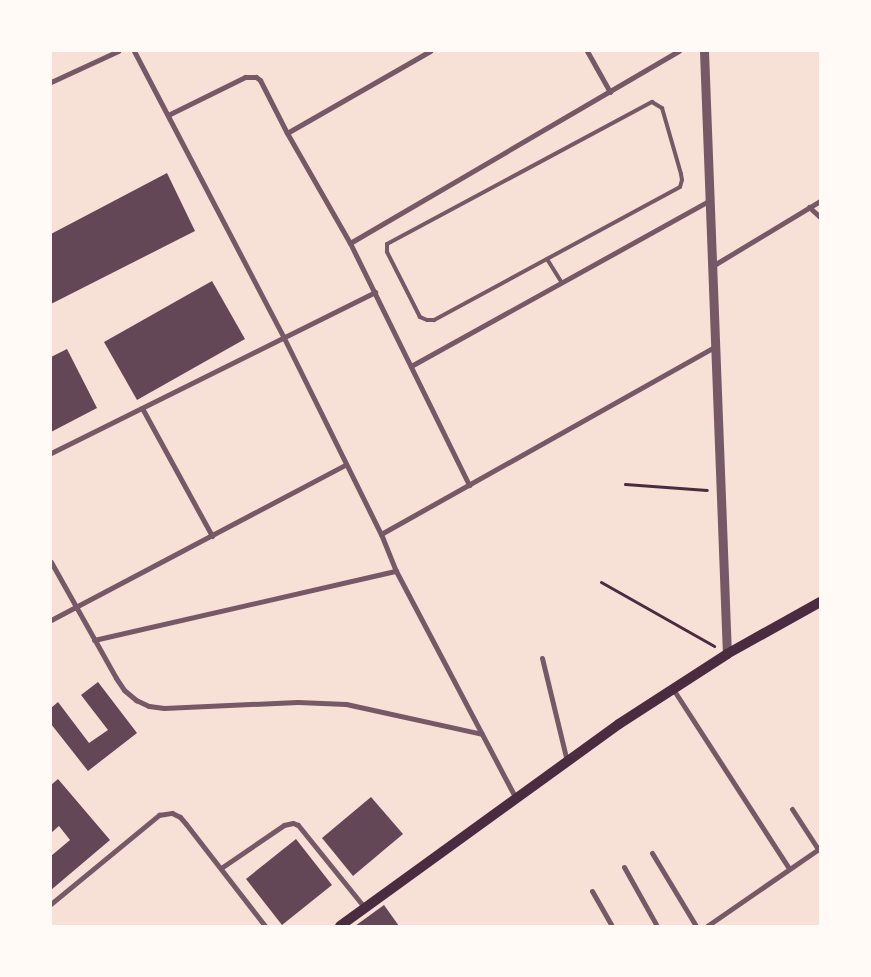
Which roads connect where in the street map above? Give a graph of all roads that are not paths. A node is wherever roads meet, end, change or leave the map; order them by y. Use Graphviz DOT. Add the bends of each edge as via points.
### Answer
graph roads {
  1 [pos="118,51"];
  2 [pos="134,51"];
  3 [pos="430,51"];
  4 [pos="587,51"];
  5 [pos="679,51"];
  6 [pos="704,51"];
  7 [pos="51,82"];
  8 [pos="610,92"];
  9 [pos="168,115"];
  10 [pos="287,133"];
  11 [pos="709,201"];
  12 [pos="820,201"];
  13 [pos="809,207"];
  14 [pos="820,218"];
  15 [pos="350,243"];
  16 [pos="547,259"];
  17 [pos="714,265"];
  18 [pos="562,283"];
  19 [pos="374,292"];
  20 [pos="284,338"];
  21 [pos="714,347"];
  22 [pos="411,366"];
  23 [pos="142,408"];
  24 [pos="51,453"];
  25 [pos="346,466"];
  26 [pos="469,485"];
  27 [pos="381,534"];
  28 [pos="212,536"];
  29 [pos="51,562"];
  30 [pos="396,571"];
  31 [pos="820,602"];
  32 [pos="75,608"];
  33 [pos="51,620"];
  34 [pos="94,640"];
  35 [pos="728,654"];
  36 [pos="542,658"];
  37 [pos="673,688"];
  38 [pos="482,734"];
  39 [pos="567,761"];
  40 [pos="517,800"];
  41 [pos="792,809"];
  42 [pos="172,813"];
  43 [pos="819,849"];
  44 [pos="652,853"];
  45 [pos="624,867"];
  46 [pos="221,868"];
  47 [pos="789,868"];
  48 [pos="592,891"];
  49 [pos="51,904"];
  50 [pos="365,908"];
  51 [pos="265,926"];
  52 [pos="340,926"];
  53 [pos="612,926"];
  54 [pos="657,926"];
  55 [pos="696,926"];
  56 [pos="706,926"];
  1 -- 7 [label="street"];
  2 -- 9 [label="street"];
  3 -- 10 [label="street"];
  4 -- 8 [label="street"];
  5 -- 8 [label="street"];
  6 -- 11 [label="street"];
  8 -- 15 [label="street"];
  9 -- 10 [label="street" via="245,76 256,77"];
  9 -- 20 [label="street"];
  10 -- 15 [label="street"];
  11 -- 17 [label="street"];
  11 -- 18 [label="street"];
  12 -- 13 [label="street"];
  13 -- 14 [label="street"];
  13 -- 17 [label="street"];
  15 -- 19 [label="street"];
  16 -- 16 [label="lane" via="680,187 681,174 662,108 658,104 647,104 391,242 386,248 416,312 427,320 434,320"];
  16 -- 18 [label="lane"];
  17 -- 21 [label="street"];
  18 -- 22 [label="street"];
  19 -- 20 [label="street"];
  19 -- 22 [label="street"];
  20 -- 23 [label="street"];
  20 -- 25 [label="street"];
  21 -- 26 [label="street"];
  21 -- 35 [label="street"];
  22 -- 26 [label="street"];
  23 -- 24 [label="street"];
  23 -- 28 [label="street"];
  25 -- 27 [label="street"];
  25 -- 28 [label="street"];
  26 -- 27 [label="street"];
  27 -- 30 [label="street"];
  28 -- 32 [label="street"];
  29 -- 32 [label="street"];
  30 -- 34 [label="street"];
  30 -- 38 [label="street"];
  31 -- 35 [label="main road"];
  32 -- 33 [label="street"];
  32 -- 34 [label="street"];
  34 -- 38 [label="street" via="124,690 149,706 346,704"];
  35 -- 37 [label="main road"];
  36 -- 39 [label="street"];
  37 -- 39 [label="main road"];
  37 -- 47 [label="street"];
  38 -- 40 [label="street"];
  39 -- 40 [label="main road"];
  40 -- 50 [label="main road"];
  41 -- 43 [label="street"];
  42 -- 46 [label="street" via="180,817"];
  42 -- 49 [label="street" via="159,815"];
  43 -- 47 [label="street"];
  44 -- 55 [label="street"];
  45 -- 54 [label="street"];
  46 -- 50 [label="street" via="284,824 293,823 298,825"];
  46 -- 51 [label="street"];
  47 -- 56 [label="street"];
  48 -- 53 [label="street"];
  50 -- 52 [label="main road"];
}
